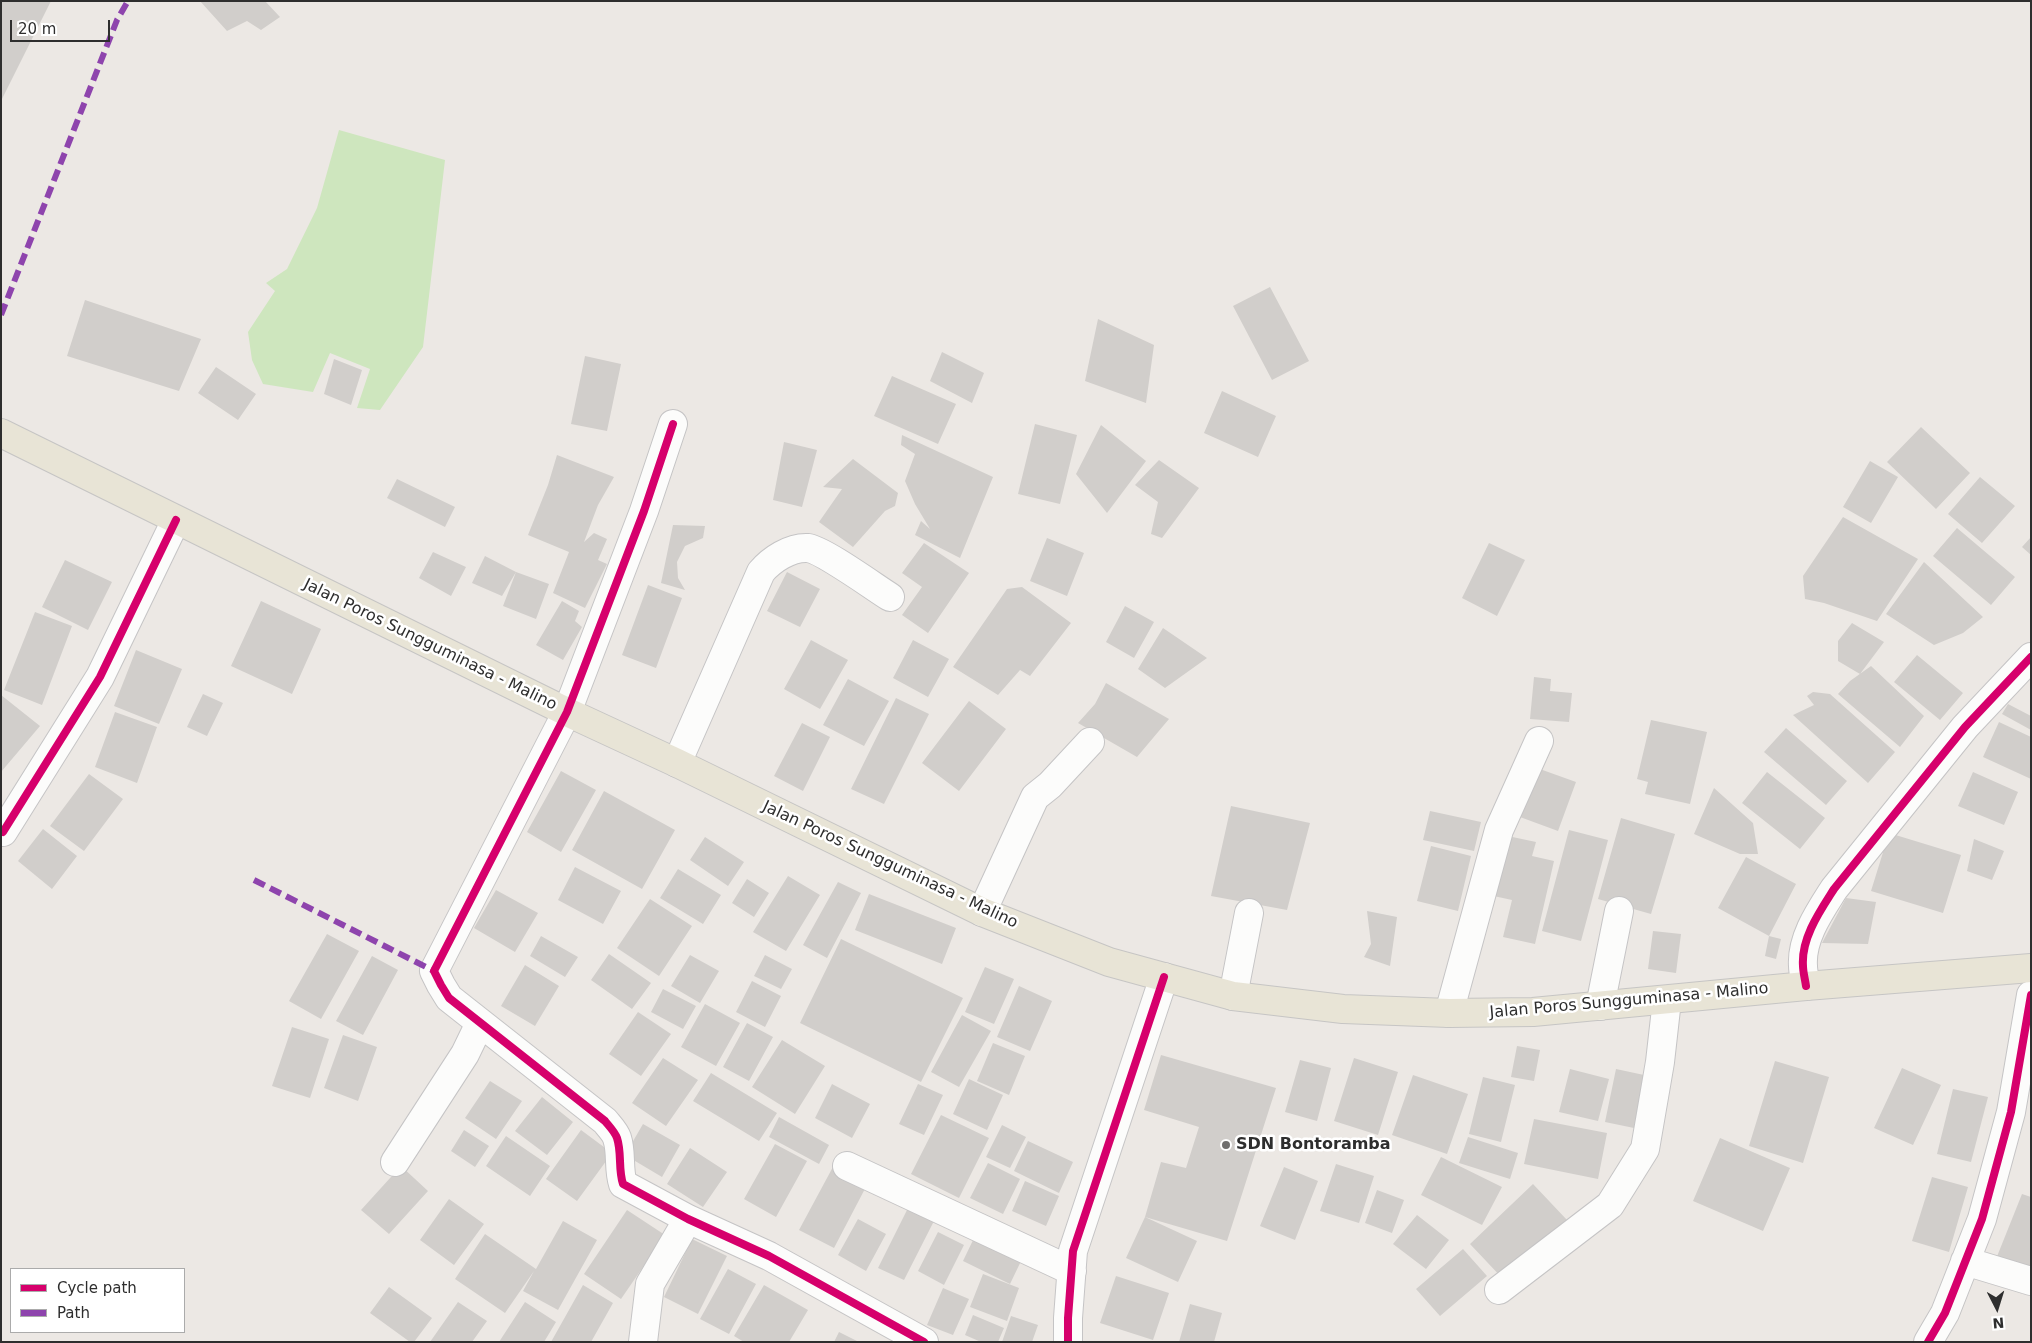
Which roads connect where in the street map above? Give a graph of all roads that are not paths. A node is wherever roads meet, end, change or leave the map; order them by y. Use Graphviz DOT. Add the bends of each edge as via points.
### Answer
graph roads {
  1 [pos="672,424"];
  2 [pos="1,433"];
  3 [pos="176,520"];
  4 [pos="890,597"];
  5 [pos="2031,657"];
  6 [pos="567,712"];
  7 [pos="1539,741"];
  8 [pos="1090,742"];
  9 [pos="677,763"];
  10 [pos="3,832"];
  11 [pos="1619,911"];
  12 [pos="982,912"];
  13 [pos="1248,912"];
  14 [pos="2031,968"];
  15 [pos="1164,977"];
  16 [pos="1806,986"];
  17 [pos="2031,995"];
  18 [pos="1232,996"];
  19 [pos="1667,1000"];
  20 [pos="1600,1006"];
  21 [pos="1449,1013"];
  22 [pos="480,1023"];
  23 [pos="395,1162"];
  24 [pos="847,1166"];
  25 [pos="688,1219"];
  26 [pos="1966,1261"];
  27 [pos="1072,1271"];
  28 [pos="2031,1281"];
  29 [pos="1499,1290"];
  30 [pos="643,1342"];
  31 [pos="924,1342"];
  32 [pos="1068,1342"];
  33 [pos="1928,1342"];
  1 -- 6 [label="street" via="644,511"];
  2 -- 3 [label="main road, Jalan Poros Sungguminasa - Malino"];
  3 -- 6 [label="main road, Jalan Poros Sungguminasa - Malino"];
  3 -- 10 [label="street" via="100,677"];
  4 -- 9 [label="street" via="823,554 808,548 789,552 769,563 761,572"];
  5 -- 16 [label="street" via="1965,727 1834,889 1816,917 1806,944 1802,965"];
  6 -- 9 [label="main road, Jalan Poros Sungguminasa - Malino"];
  6 -- 22 [label="street" via="434,970 450,998"];
  7 -- 21 [label="street" via="1499,830"];
  8 -- 12 [label="street" via="1035,797"];
  9 -- 12 [label="main road, Jalan Poros Sungguminasa - Malino"];
  11 -- 20 [label="street"];
  12 -- 15 [label="main road, Jalan Poros Sungguminasa - Malino" via="1109,962"];
  13 -- 18 [label="street"];
  14 -- 16 [label="main road, Jalan Poros Sungguminasa - Malino"];
  15 -- 18 [label="main road, Jalan Poros Sungguminasa - Malino"];
  15 -- 27 [label="street" via="1074,1251"];
  16 -- 19 [label="main road, Jalan Poros Sungguminasa - Malino"];
  17 -- 26 [label="street" via="2011,1112 1982,1219"];
  18 -- 21 [label="main road, Jalan Poros Sungguminasa - Malino" via="1343,1009"];
  19 -- 20 [label="main road, Jalan Poros Sungguminasa - Malino"];
  19 -- 29 [label="street" via="1645,1149 1610,1205"];
  20 -- 21 [label="main road, Jalan Poros Sungguminasa - Malino" via="1533,1012"];
  22 -- 23 [label="street" via="465,1054"];
  22 -- 25 [label="street" via="605,1121 616,1137 623,1184"];
  24 -- 27 [label="street"];
  25 -- 30 [label="street" via="650,1284"];
  25 -- 31 [label="street" via="768,1256"];
  26 -- 28 [label="street"];
  26 -- 33 [label="street" via="1945,1314"];
  27 -- 32 [label="street"];
}
